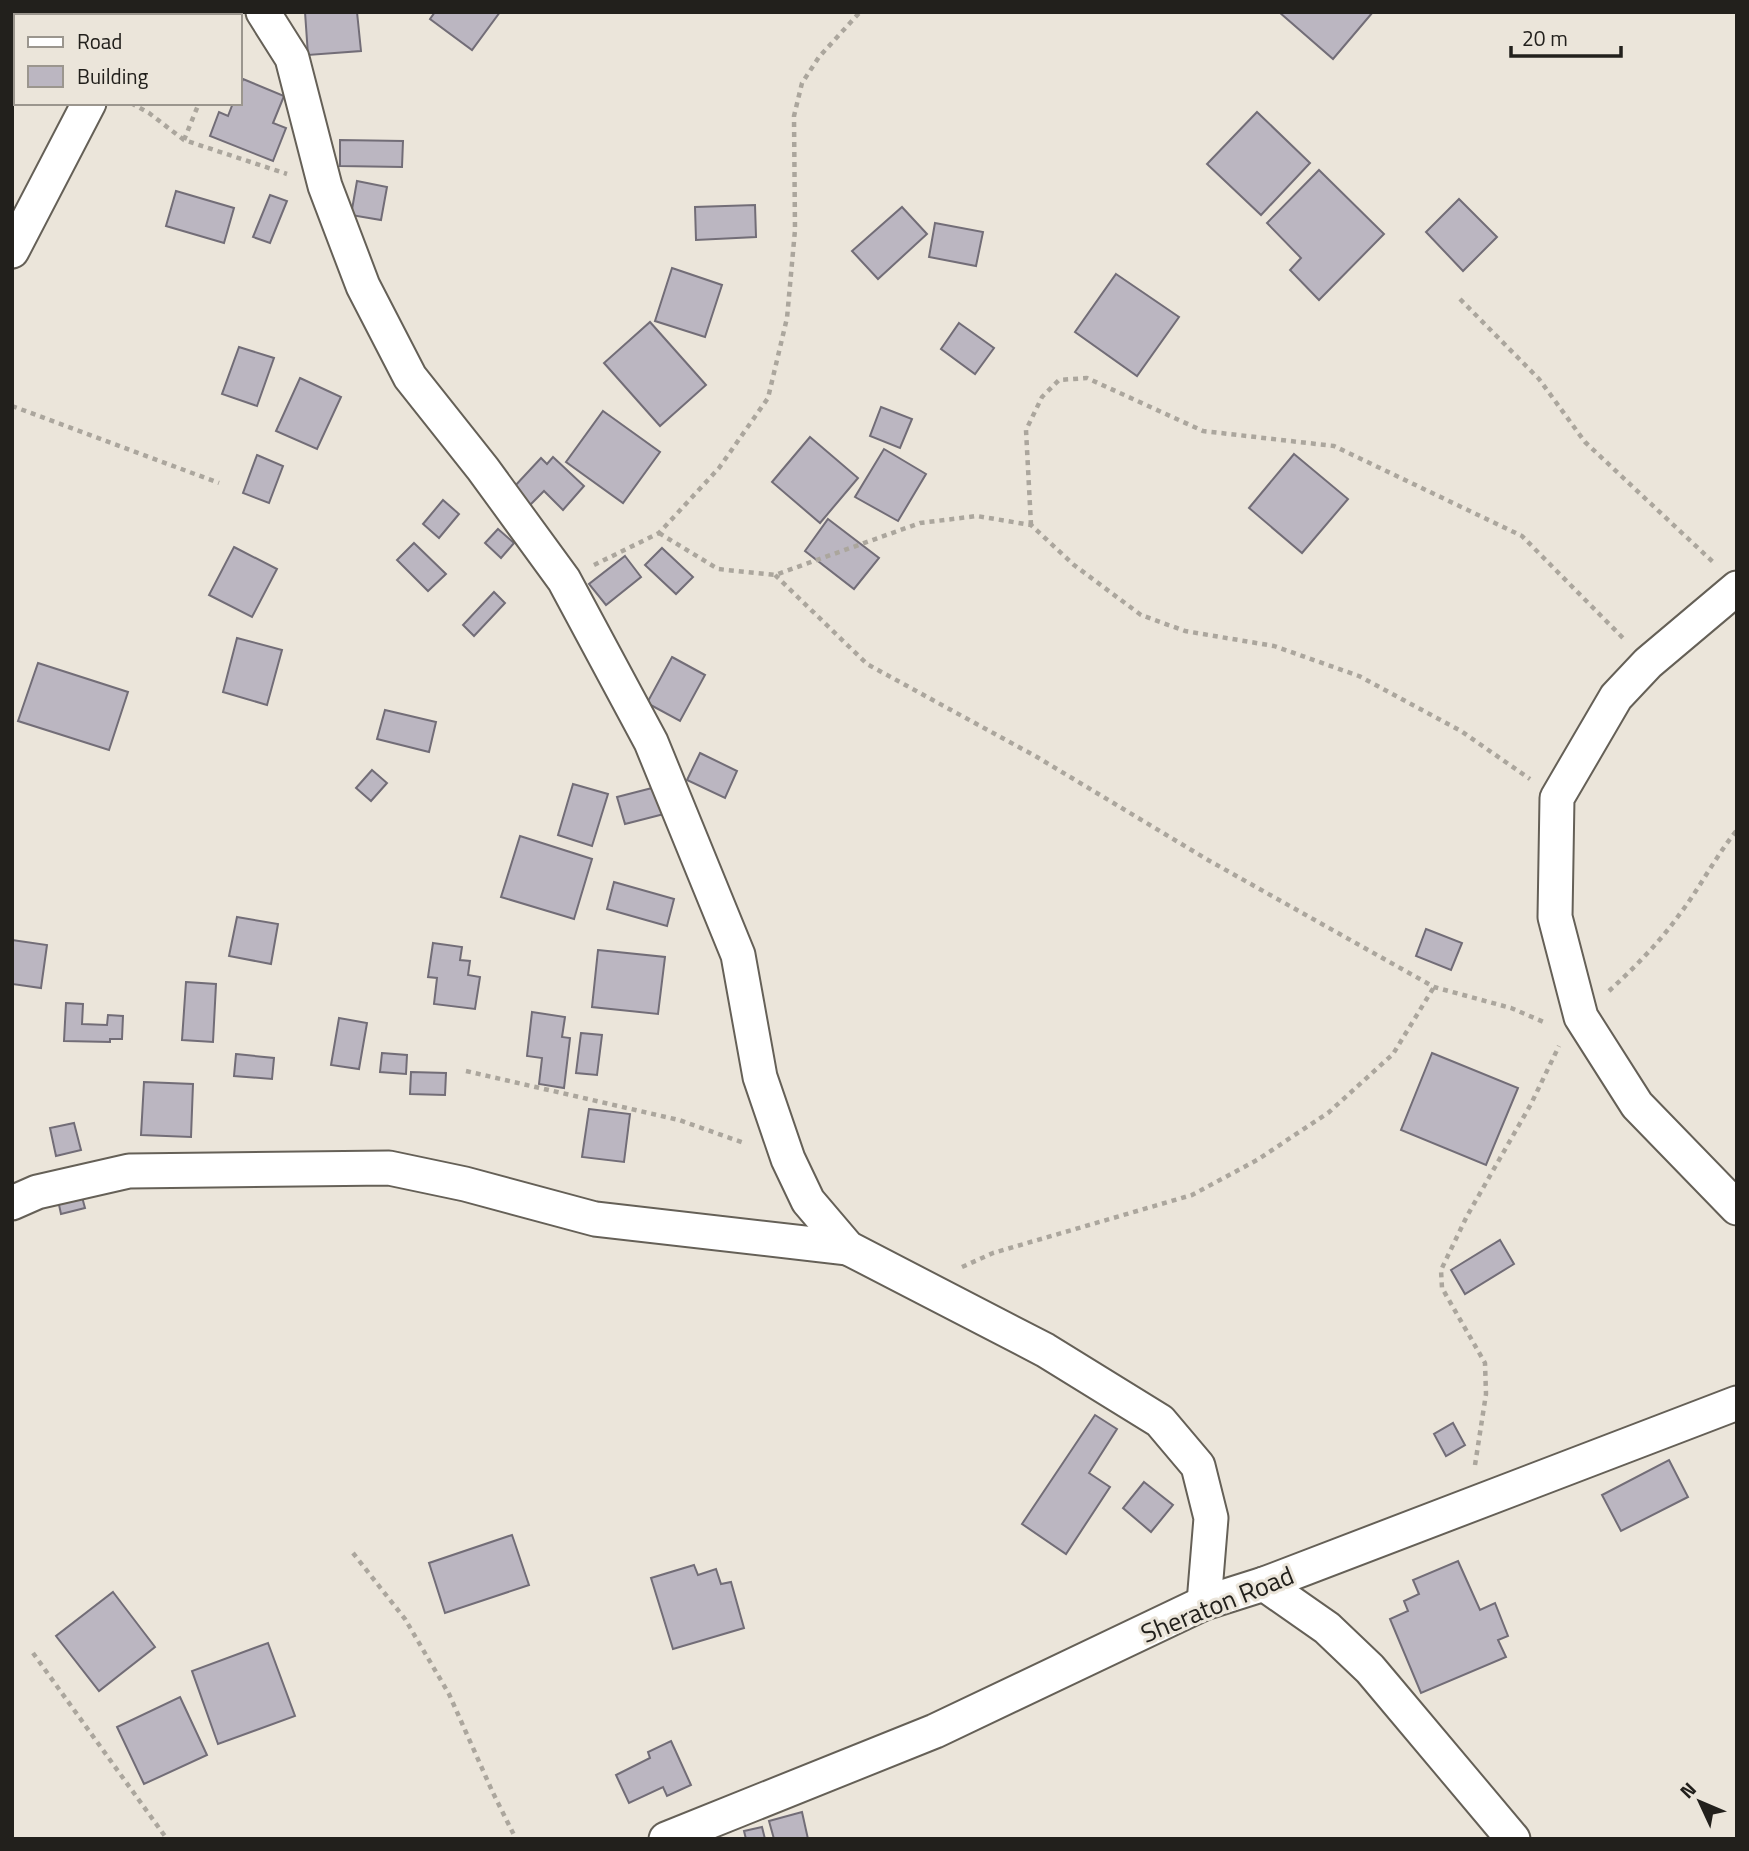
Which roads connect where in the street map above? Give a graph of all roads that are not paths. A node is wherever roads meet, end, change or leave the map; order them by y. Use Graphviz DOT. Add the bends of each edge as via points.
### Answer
graph roads {
  1 [pos="263,12"];
  2 [pos="88,105"];
  3 [pos="12,251"];
  4 [pos="1727,577"];
  5 [pos="12,1203"];
  6 [pos="1737,1208"];
  7 [pos="848,1248"];
  8 [pos="1737,1403"];
  9 [pos="1264,1584"];
  10 [pos="1204,1603"];
  11 [pos="666,1839"];
  12 [pos="1513,1839"];
  1 -- 7 [label="street" via="292,58 325,186 363,286 410,377 564,580 651,742 738,955 760,1077 788,1159 808,1201"];
  2 -- 3 [label="street"];
  4 -- 6 [label="street" via="1616,697 1557,798 1555,917 1574,1024 1637,1105"];
  5 -- 7 [label="street" via="37,1192 129,1171 389,1168 595,1219"];
  7 -- 10 [label="street" via="1045,1350 1160,1420 1198,1466 1212,1518"];
  8 -- 9 [label="street, Sheraton Road"];
  9 -- 10 [label="street, Sheraton Road"];
  9 -- 12 [label="street" via="1327,1628 1370,1668"];
  10 -- 11 [label="street, Sheraton Road" via="935,1731"];
}
